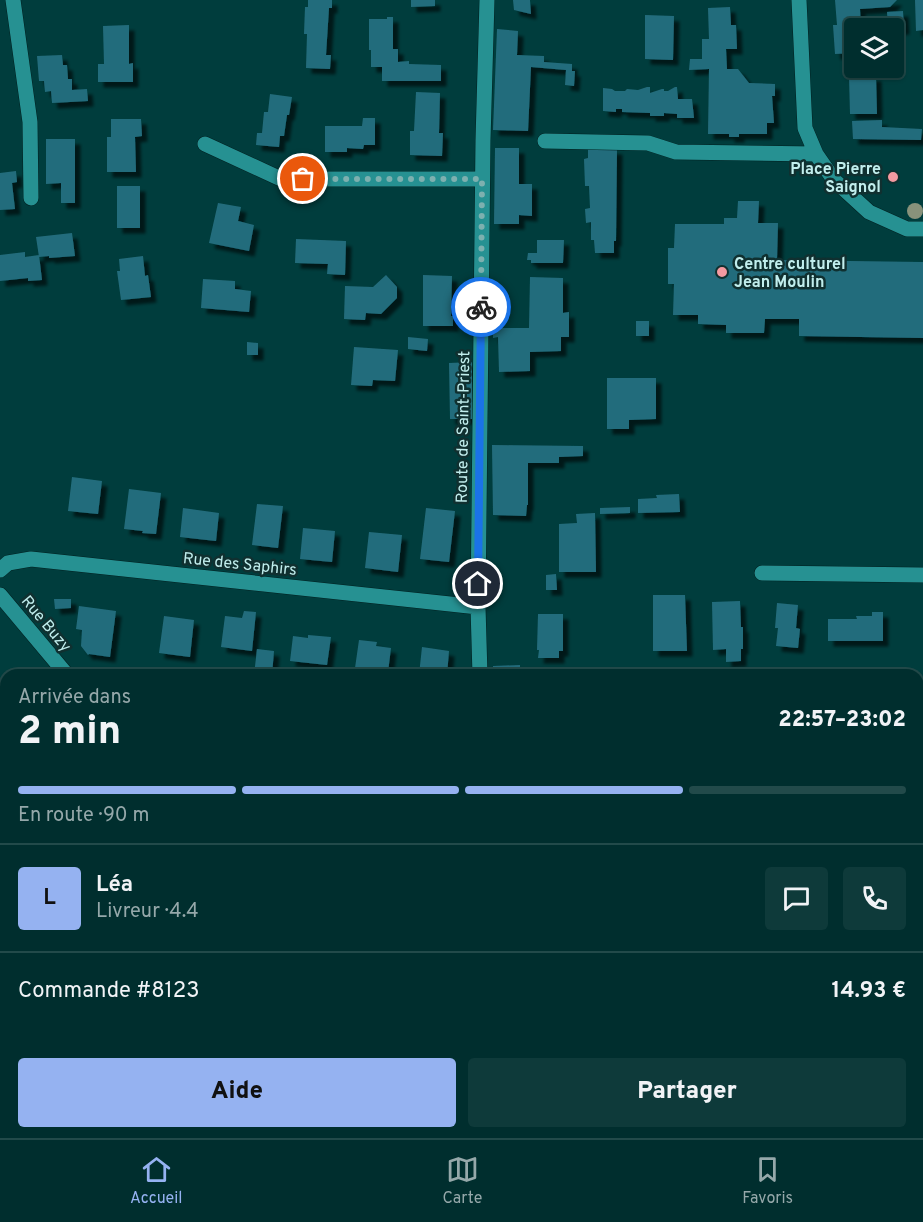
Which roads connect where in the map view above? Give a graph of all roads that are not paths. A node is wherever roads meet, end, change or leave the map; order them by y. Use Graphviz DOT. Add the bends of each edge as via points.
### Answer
graph roads {
  1 [pos="13,0"];
  2 [pos="487,0"];
  3 [pos="799,0"];
  4 [pos="545,141"];
  5 [pos="205,144"];
  6 [pos="816,154"];
  7 [pos="482,179"];
  8 [pos="31,198"];
  9 [pos="923,229"];
  10 [pos="0,570"];
  11 [pos="762,573"];
  12 [pos="923,575"];
  13 [pos="0,595"];
  14 [pos="478,607"];
  15 [pos="62,669"];
  16 [pos="480,669"];
  1 -- 8 [label="street" via="30,122"];
  2 -- 7 [label="street, Route de Saint-Priest"];
  3 -- 6 [label="street" via="805,128"];
  4 -- 6 [label="street" via="648,143 675,152"];
  5 -- 7 [label="street" via="281,179"];
  6 -- 9 [label="street" via="834,180 869,212 907,228"];
  7 -- 14 [label="street, Route de Saint-Priest"];
  10 -- 14 [label="street, Rue des Saphirs" via="8,563 31,559"];
  11 -- 12 [label="street"];
  13 -- 15 [label="street, Rue Buzy"];
  14 -- 16 [label="street, Route de Saint-Priest"];
}
